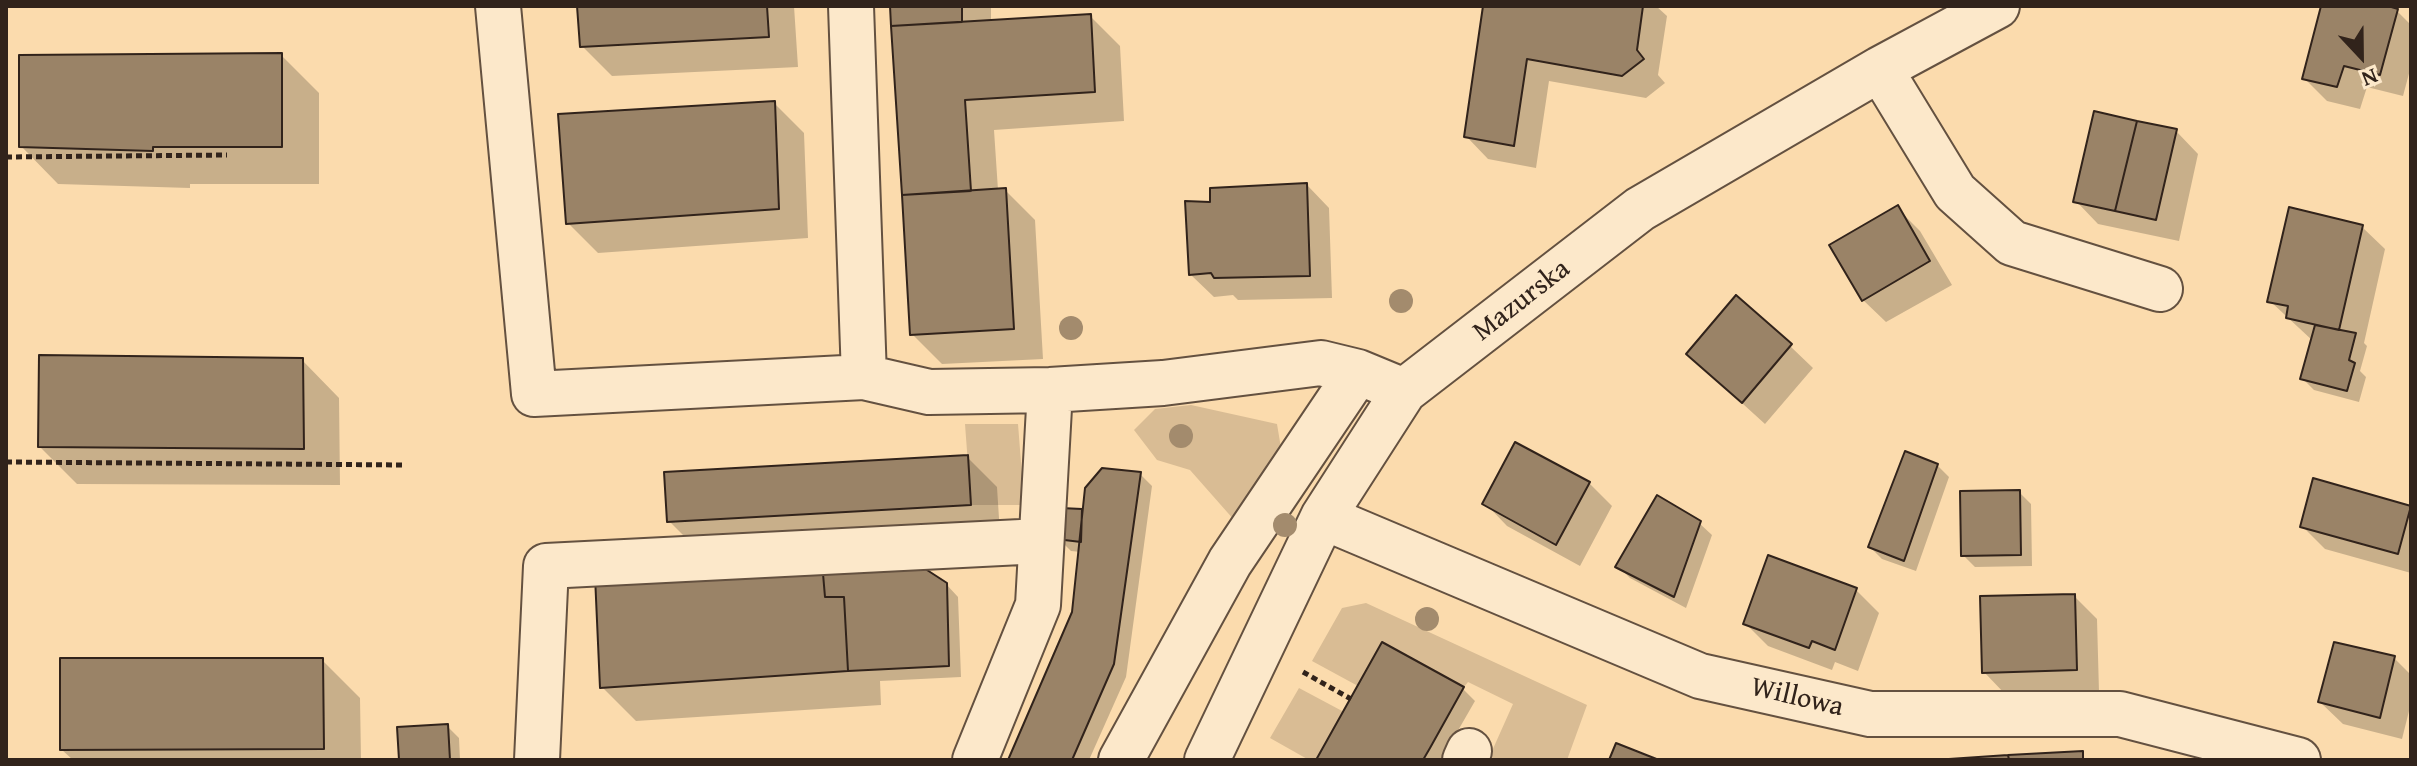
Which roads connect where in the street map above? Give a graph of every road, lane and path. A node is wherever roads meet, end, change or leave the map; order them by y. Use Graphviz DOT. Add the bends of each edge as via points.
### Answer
graph roads {
  1 [pos="498,6"];
  2 [pos="851,6"];
  3 [pos="1997,6"];
  4 [pos="1880,69"];
  5 [pos="227,155"];
  6 [pos="6,157"];
  7 [pos="2160,289"];
  8 [pos="1358,372"];
  9 [pos="864,377"];
  10 [pos="1050,390"];
  11 [pos="1404,391"];
  12 [pos="6,462"];
  13 [pos="406,465"];
  14 [pos="1323,517"];
  15 [pos="1041,541"];
  16 [pos="1297,669"];
  17 [pos="1351,699"];
  18 [pos="1213,758"];
  19 [pos="537,760"];
  20 [pos="975,760"];
  21 [pos="1121,760"];
  22 [pos="2298,760"];
  1 -- 9 [label="street" via="534,394"];
  2 -- 9 [label="street"];
  3 -- 4 [label="street, Mazurska"];
  4 -- 7 [label="street" via="1955,192 2012,243"];
  4 -- 11 [label="street, Mazurska" via="1640,209"];
  5 -- 6 [label="path"];
  8 -- 10 [label="street" via="1321,363 1163,383"];
  8 -- 11 [label="street"];
  8 -- 21 [label="street" via="1230,562"];
  9 -- 10 [label="street" via="929,392"];
  10 -- 15 [label="street"];
  11 -- 14 [label="street, Mazurska"];
  12 -- 13 [label="path"];
  14 -- 18 [label="street, Mazurska"];
  14 -- 22 [label="street, Willowa" via="1700,676 1870,714 2120,714"];
  15 -- 19 [label="street" via="546,566"];
  15 -- 20 [label="street" via="1038,605"];
  16 -- 17 [label="path"];
}
